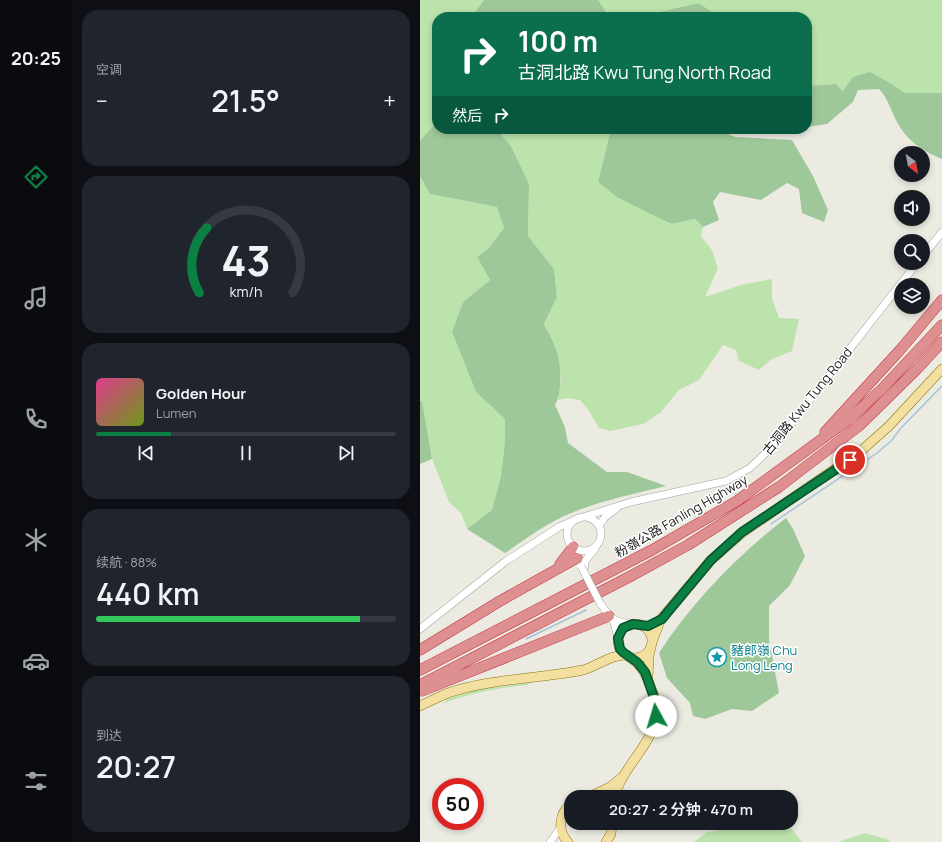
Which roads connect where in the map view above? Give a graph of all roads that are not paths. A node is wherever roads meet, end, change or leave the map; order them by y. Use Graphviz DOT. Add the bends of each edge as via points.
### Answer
graph roads {
  1 [pos="942,232"];
  2 [pos="930,247"];
  3 [pos="912,270"];
  4 [pos="942,300"];
  5 [pos="942,325"];
  6 [pos="942,342"];
  7 [pos="942,369"];
  8 [pos="813,446"];
  9 [pos="631,502"];
  10 [pos="577,519"];
  11 [pos="599,526"];
  12 [pos="556,529"];
  13 [pos="568,537"];
  14 [pos="597,545"];
  15 [pos="578,558"];
  16 [pos="609,616"];
  17 [pos="662,619"];
  18 [pos="637,625"];
  19 [pos="420,630"];
  20 [pos="618,641"];
  21 [pos="652,641"];
  22 [pos="420,650"];
  23 [pos="627,656"];
  24 [pos="606,660"];
  25 [pos="420,670"];
  26 [pos="648,677"];
  27 [pos="420,685"];
  28 [pos="420,692"];
  29 [pos="420,706"];
  30 [pos="624,776"];
  31 [pos="604,790"];
  32 [pos="617,790"];
  33 [pos="564,812"];
  34 [pos="560,827"];
  35 [pos="611,830"];
  36 [pos="550,842"];
  37 [pos="568,842"];
  38 [pos="606,842"];
  1 -- 2 [label="street"];
  3 -- 9 [label="street, 古洞路 Kwu Tung Road" via="776,443 750,468 726,481"];
  4 -- 8 [label="highway"];
  5 -- 8 [label="highway, 粉嶺公路 Fanling Highway" via="882,389 848,420"];
  6 -- 27 [label="highway, 粉嶺公路 Fanling Highway" via="859,426 764,497 694,541 631,576"];
  7 -- 17 [label="main road" via="862,450 742,532 708,564"];
  8 -- 25 [label="highway, 粉嶺公路 Fanling Highway" via="737,501 700,523"];
  9 -- 10 [label="street, 古洞路 Kwu Tung Road"];
  9 -- 11 [label="street" via="605,517"];
  10 -- 11 [label="street" via="586,517"];
  10 -- 12 [label="street, 古洞路 Kwu Tung Road"];
  10 -- 13 [label="street" via="569,527"];
  11 -- 14 [label="street" via="601,536"];
  12 -- 13 [label="street"];
  12 -- 15 [label="street"];
  12 -- 19 [label="street, 古洞路 Kwu Tung Road" via="506,561"];
  13 -- 15 [label="street"];
  14 -- 15 [label="street"];
  14 -- 15 [label="street" via="586,561"];
  15 -- 16 [label="street, bridge"];
  15 -- 22 [label="highway"];
  16 -- 18 [label="street" via="625,624"];
  16 -- 20 [label="street" via="616,626"];
  16 -- 28 [label="highway"];
  17 -- 18 [label="main road" via="648,626"];
  17 -- 21 [label="main road"];
  18 -- 20 [label="main road" via="623,628"];
  18 -- 21 [label="main road" via="648,630"];
  20 -- 23 [label="main road" via="620,649"];
  20 -- 24 [label="main road" via="616,652"];
  21 -- 23 [label="main road" via="644,655"];
  21 -- 26 [label="main road"];
  23 -- 24 [label="main road" via="618,655"];
  23 -- 26 [label="main road" via="641,666"];
  24 -- 29 [label="main road" via="585,669 485,684 447,694"];
  26 -- 30 [label="main road" via="657,706 656,716 639,755"];
  30 -- 31 [label="main road"];
  30 -- 32 [label="main road"];
  33 -- 34 [label="main road"];
  34 -- 36 [label="street"];
  34 -- 37 [label="main road"];
  35 -- 38 [label="main road"];
}
